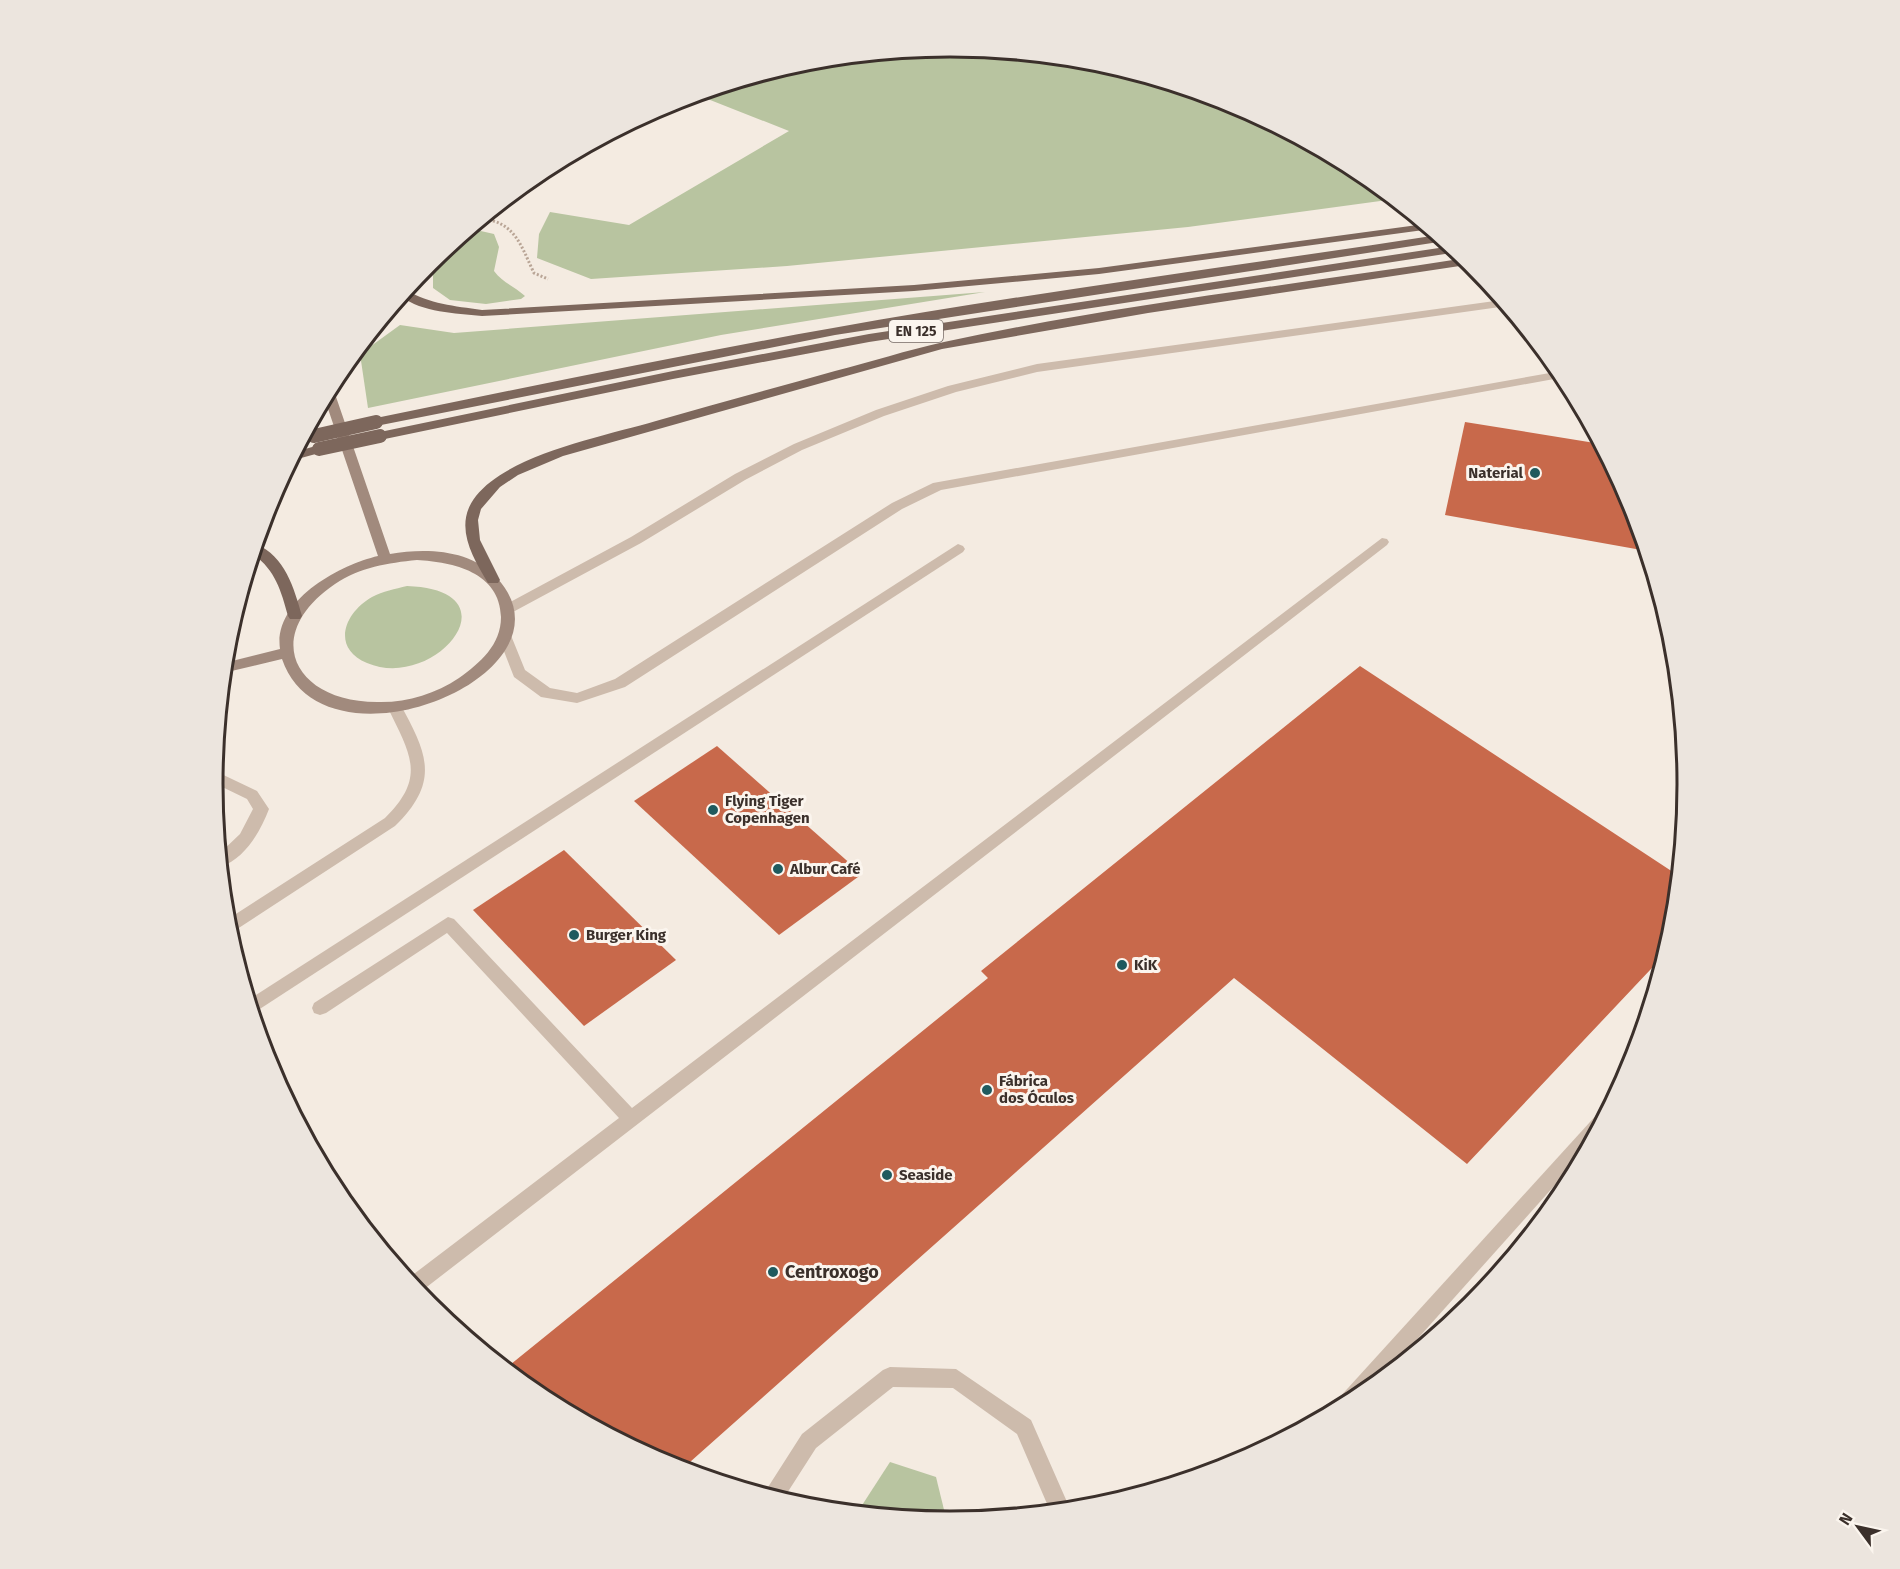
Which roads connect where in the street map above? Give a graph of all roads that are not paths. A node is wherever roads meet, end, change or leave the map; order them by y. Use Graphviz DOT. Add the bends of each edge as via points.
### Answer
graph roads {
  1 [pos="1418,228"];
  2 [pos="1432,240"];
  3 [pos="1444,251"];
  4 [pos="1457,263"];
  5 [pos="410,298"];
  6 [pos="1496,304"];
  7 [pos="1552,376"];
  8 [pos="332,402"];
  9 [pos="312,436"];
  10 [pos="303,454"];
  11 [pos="1382,542"];
  12 [pos="958,549"];
  13 [pos="261,552"];
  14 [pos="385,558"];
  15 [pos="493,580"];
  16 [pos="508,609"];
  17 [pos="295,616"];
  18 [pos="505,636"];
  19 [pos="286,653"];
  20 [pos="233,666"];
  21 [pos="395,708"];
  22 [pos="223,781"];
  23 [pos="227,857"];
  24 [pos="236,923"];
  25 [pos="257,1004"];
  26 [pos="320,1008"];
  27 [pos="631,1119"];
  28 [pos="1584,1141"];
  29 [pos="419,1281"];
  30 [pos="1371,1377"];
  31 [pos="777,1491"];
  32 [pos="1057,1504"];
  1 -- 5 [label="main road" via="1099,271 914,288 482,313 438,308"];
  2 -- 9 [label="main road, EN 125, bridge" via="837,331"];
  3 -- 10 [label="main road, EN 125, bridge" via="869,338 673,375"];
  4 -- 15 [label="main road" via="952,343 543,459 497,483 480,499 472,516 471,542"];
  6 -- 16 [label="lane" via="1037,368 952,389 798,447"];
  7 -- 18 [label="lane" via="938,486 897,506 620,683 577,698 546,693 519,673"];
  8 -- 14 [label="street"];
  11 -- 27 [label="lane"];
  12 -- 25 [label="lane"];
  13 -- 17 [label="main road" via="281,571"];
  14 -- 15 [label="street" via="447,557 473,566"];
  14 -- 17 [label="street" via="332,580 310,597"];
  15 -- 16 [label="street"];
  16 -- 18 [label="street"];
  17 -- 19 [label="street"];
  18 -- 21 [label="street" via="490,661 464,683 431,699"];
  19 -- 20 [label="street"];
  19 -- 21 [label="street" via="293,673 309,691 333,703 362,709"];
  21 -- 24 [label="lane" via="417,757 420,775 411,800 390,822"];
  22 -- 23 [label="lane" via="252,795 261,809 255,828"];
  26 -- 27 [label="lane" via="448,924"];
  27 -- 29 [label="lane"];
  28 -- 30 [label="lane"];
  31 -- 32 [label="lane" via="809,1441 890,1377 956,1379 1024,1427"];
}
